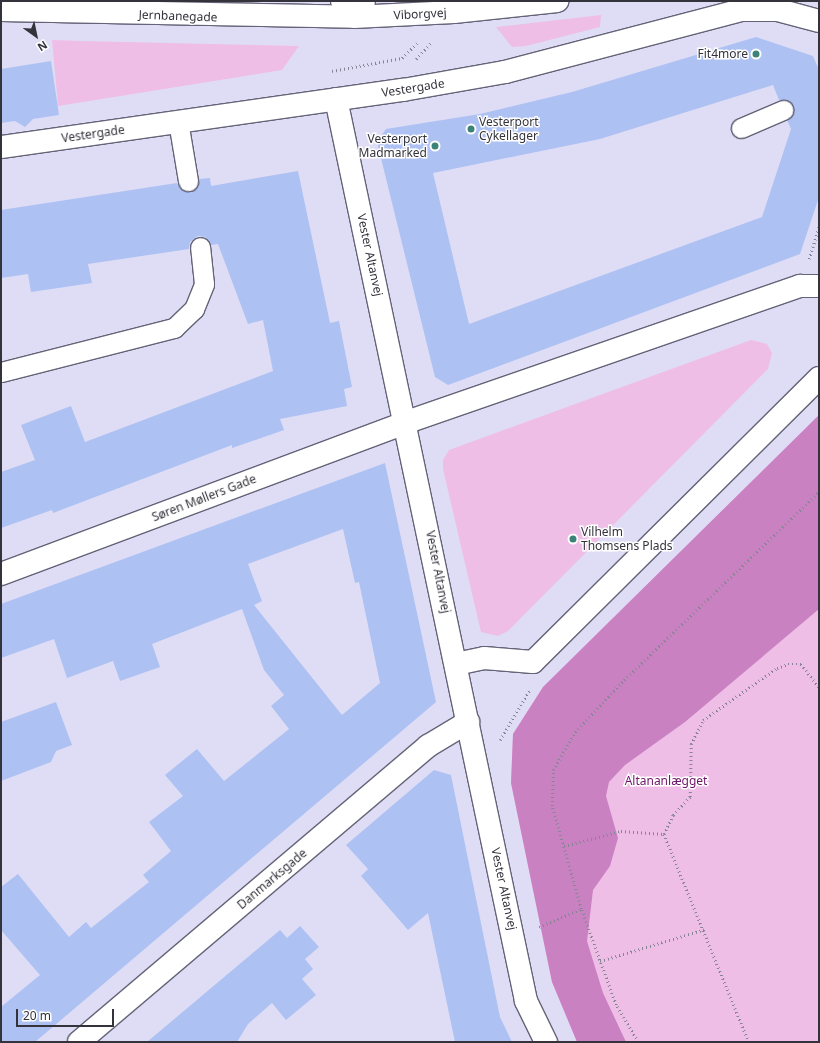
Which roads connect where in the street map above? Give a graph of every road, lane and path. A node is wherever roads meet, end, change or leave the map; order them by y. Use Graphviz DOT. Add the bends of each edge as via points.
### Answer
graph roads {
  1 [pos="557,1"];
  2 [pos="353,6"];
  3 [pos="1,10"];
  4 [pos="421,14"];
  5 [pos="819,21"];
  6 [pos="429,46"];
  7 [pos="417,57"];
  8 [pos="336,99"];
  9 [pos="783,110"];
  10 [pos="178,121"];
  11 [pos="741,128"];
  12 [pos="1,147"];
  13 [pos="188,181"];
  14 [pos="200,247"];
  15 [pos="819,286"];
  16 [pos="1,372"];
  17 [pos="819,378"];
  18 [pos="407,422"];
  19 [pos="819,492"];
  20 [pos="1,574"];
  21 [pos="533,662"];
  22 [pos="456,664"];
  23 [pos="819,687"];
  24 [pos="468,722"];
  25 [pos="474,748"];
  26 [pos="664,834"];
  27 [pos="564,846"];
  28 [pos="581,910"];
  29 [pos="540,926"];
  30 [pos="706,929"];
  31 [pos="600,961"];
  32 [pos="79,1042"];
  33 [pos="546,1042"];
  34 [pos="638,1042"];
  35 [pos="749,1042"];
  1 -- 4 [label="street, Viborgvej"];
  2 -- 3 [label="street, Jernbanegade"];
  2 -- 4 [label="street, Viborgvej"];
  4 -- 8 [label="path" via="422,36 402,58 334,69 329,74"];
  5 -- 8 [label="street, Vestergade" via="778,10 742,10 505,72"];
  6 -- 7 [label="path"];
  8 -- 10 [label="street, Vestergade"];
  8 -- 18 [label="street, Vester Altanvej"];
  9 -- 11 [label="lane"];
  10 -- 12 [label="street, Vestergade"];
  10 -- 13 [label="lane"];
  14 -- 16 [label="lane" via="204,284 194,309 174,328"];
  15 -- 18 [label="street" via="800,286"];
  17 -- 21 [label="street"];
  18 -- 20 [label="street, Søren Møllers Gade"];
  18 -- 22 [label="street, Vester Altanvej"];
  19 -- 27 [label="path" via="575,732 553,770 552,806"];
  21 -- 22 [label="street" via="484,658"];
  21 -- 25 [label="path" via="538,679 519,702 500,741"];
  22 -- 24 [label="street, Vester Altanvej"];
  23 -- 26 [label="path" via="801,664 788,664 776,668 703,720 691,744 690,797 673,815"];
  24 -- 25 [label="street, Vester Altanvej"];
  24 -- 32 [label="street, Danmarksgade" via="428,746"];
  25 -- 33 [label="street, Vester Altanvej" via="526,1001"];
  26 -- 27 [label="path" via="621,831"];
  26 -- 30 [label="path"];
  27 -- 28 [label="path"];
  28 -- 29 [label="path"];
  28 -- 31 [label="path"];
  30 -- 31 [label="path"];
  30 -- 35 [label="path"];
  31 -- 34 [label="path" via="616,1006"];
}
